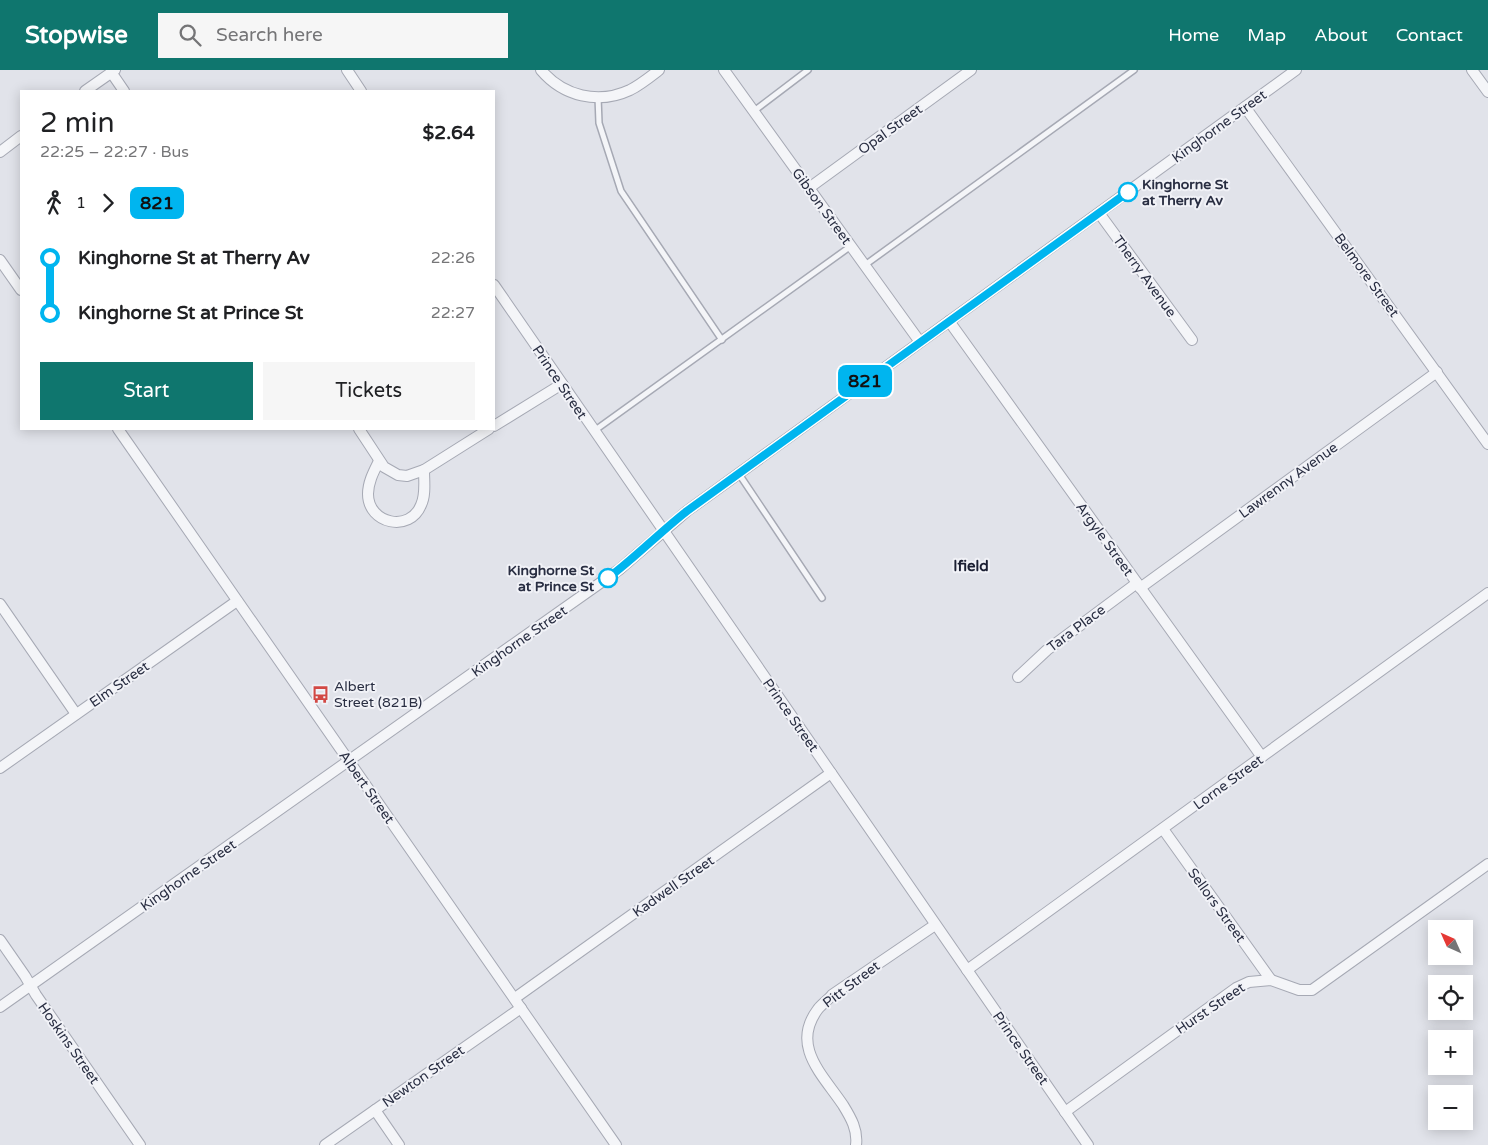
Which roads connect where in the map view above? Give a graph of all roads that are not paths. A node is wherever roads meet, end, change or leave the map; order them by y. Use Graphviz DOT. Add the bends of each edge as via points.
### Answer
graph roads {
  1 [pos="346,70"];
  2 [pos="541,70"];
  3 [pos="659,70"];
  4 [pos="724,70"];
  5 [pos="808,70"];
  6 [pos="971,70"];
  7 [pos="1134,70"];
  8 [pos="1296,70"];
  9 [pos="1472,70"];
  10 [pos="113,71"];
  11 [pos="86,90"];
  12 [pos="123,90"];
  13 [pos="360,90"];
  14 [pos="1488,92"];
  15 [pos="598,97"];
  16 [pos="1245,107"];
  17 [pos="753,111"];
  18 [pos="20,137"];
  19 [pos="0,152"];
  20 [pos="809,188"];
  21 [pos="1099,213"];
  22 [pos="851,246"];
  23 [pos="0,260"];
  24 [pos="865,265"];
  25 [pos="495,286"];
  26 [pos="20,289"];
  27 [pos="949,321"];
  28 [pos="722,340"];
  29 [pos="1192,340"];
  30 [pos="920,342"];
  31 [pos="1437,372"];
  32 [pos="562,384"];
  33 [pos="495,425"];
  34 [pos="119,430"];
  35 [pos="360,430"];
  36 [pos="488,430"];
  37 [pos="594,431"];
  38 [pos="1488,444"];
  39 [pos="379,460"];
  40 [pos="424,470"];
  41 [pos="739,473"];
  42 [pos="663,530"];
  43 [pos="1139,586"];
  44 [pos="1488,593"];
  45 [pos="822,598"];
  46 [pos="237,601"];
  47 [pos="0,604"];
  48 [pos="1018,677"];
  49 [pos="76,714"];
  50 [pos="1262,758"];
  51 [pos="349,761"];
  52 [pos="0,768"];
  53 [pos="831,773"];
  54 [pos="1163,829"];
  55 [pos="1488,864"];
  56 [pos="935,925"];
  57 [pos="0,940"];
  58 [pos="967,970"];
  59 [pos="1271,980"];
  60 [pos="31,986"];
  61 [pos="514,998"];
  62 [pos="0,1007"];
  63 [pos="522,1008"];
  64 [pos="375,1110"];
  65 [pos="1066,1112"];
  66 [pos="140,1145"];
  67 [pos="325,1145"];
  68 [pos="400,1145"];
  69 [pos="616,1145"];
  70 [pos="856,1145"];
  71 [pos="1088,1145"];
  1 -- 13 [label="street"];
  2 -- 15 [label="street" via="564,90 585,97"];
  3 -- 15 [label="street" via="621,94"];
  4 -- 17 [label="street, Gibson Street"];
  5 -- 17 [label="lane"];
  6 -- 20 [label="street, Opal Street"];
  7 -- 24 [label="lane"];
  8 -- 16 [label="street, Kinghorne Street"];
  9 -- 14 [label="street"];
  10 -- 11 [label="street"];
  10 -- 12 [label="street"];
  15 -- 28 [label="lane" via="599,123 621,191"];
  16 -- 21 [label="street, Kinghorne Street"];
  16 -- 31 [label="street, Belmore Street"];
  17 -- 20 [label="street, Gibson Street"];
  18 -- 19 [label="street"];
  20 -- 22 [label="street, Gibson Street"];
  21 -- 27 [label="street, Kinghorne Street"];
  21 -- 29 [label="street, Therry Avenue"];
  22 -- 24 [label="street, Gibson Street"];
  22 -- 28 [label="lane"];
  23 -- 26 [label="street"];
  24 -- 30 [label="street, Gibson Street"];
  25 -- 32 [label="street, Prince Street"];
  27 -- 30 [label="street, Kinghorne Street"];
  27 -- 43 [label="street, Argyle Street"];
  28 -- 37 [label="lane"];
  30 -- 41 [label="street, Kinghorne Street"];
  31 -- 38 [label="street, Belmore Street"];
  31 -- 43 [label="street, Lawrenny Avenue"];
  32 -- 33 [label="street"];
  32 -- 37 [label="street, Prince Street"];
  34 -- 46 [label="street, Albert Street"];
  35 -- 39 [label="street"];
  36 -- 40 [label="street"];
  37 -- 42 [label="street, Prince Street"];
  39 -- 40 [label="street" via="398,475"];
  39 -- 40 [label="street" via="368,494 371,508 382,519 395,523 410,519 423,502"];
  41 -- 42 [label="street, Kinghorne Street"];
  41 -- 45 [label="lane"];
  42 -- 51 [label="street, Kinghorne Street" via="620,570"];
  42 -- 53 [label="street, Prince Street"];
  43 -- 48 [label="street, Tara Place" via="1047,650"];
  43 -- 50 [label="street, Argyle Street"];
  44 -- 50 [label="street, Lorne Street"];
  46 -- 49 [label="street, Elm Street"];
  46 -- 51 [label="street, Albert Street"];
  47 -- 49 [label="street"];
  49 -- 52 [label="street, Elm Street"];
  50 -- 54 [label="street, Lorne Street"];
  51 -- 60 [label="street, Kinghorne Street"];
  51 -- 61 [label="street, Albert Street"];
  53 -- 56 [label="street, Prince Street"];
  53 -- 61 [label="street, Kadwell Street"];
  54 -- 58 [label="street, Lorne Street"];
  54 -- 59 [label="street, Sellors Street"];
  55 -- 59 [label="street, Hurst Street" via="1312,990 1299,990"];
  56 -- 58 [label="street, Prince Street"];
  56 -- 70 [label="street, Pitt Street" via="832,996 810,1022 807,1038 810,1056 853,1122"];
  57 -- 60 [label="street, Hoskins Street"];
  58 -- 65 [label="street, Prince Street"];
  59 -- 65 [label="street, Hurst Street" via="1249,982 1236,988"];
  60 -- 62 [label="street, Kinghorne Street"];
  60 -- 66 [label="street, Hoskins Street"];
  61 -- 63 [label="street, Albert Street"];
  63 -- 64 [label="street, Newton Street"];
  63 -- 69 [label="street, Albert Street"];
  64 -- 67 [label="street, Newton Street"];
  64 -- 68 [label="street"];
  65 -- 71 [label="street, Prince Street"];
}
